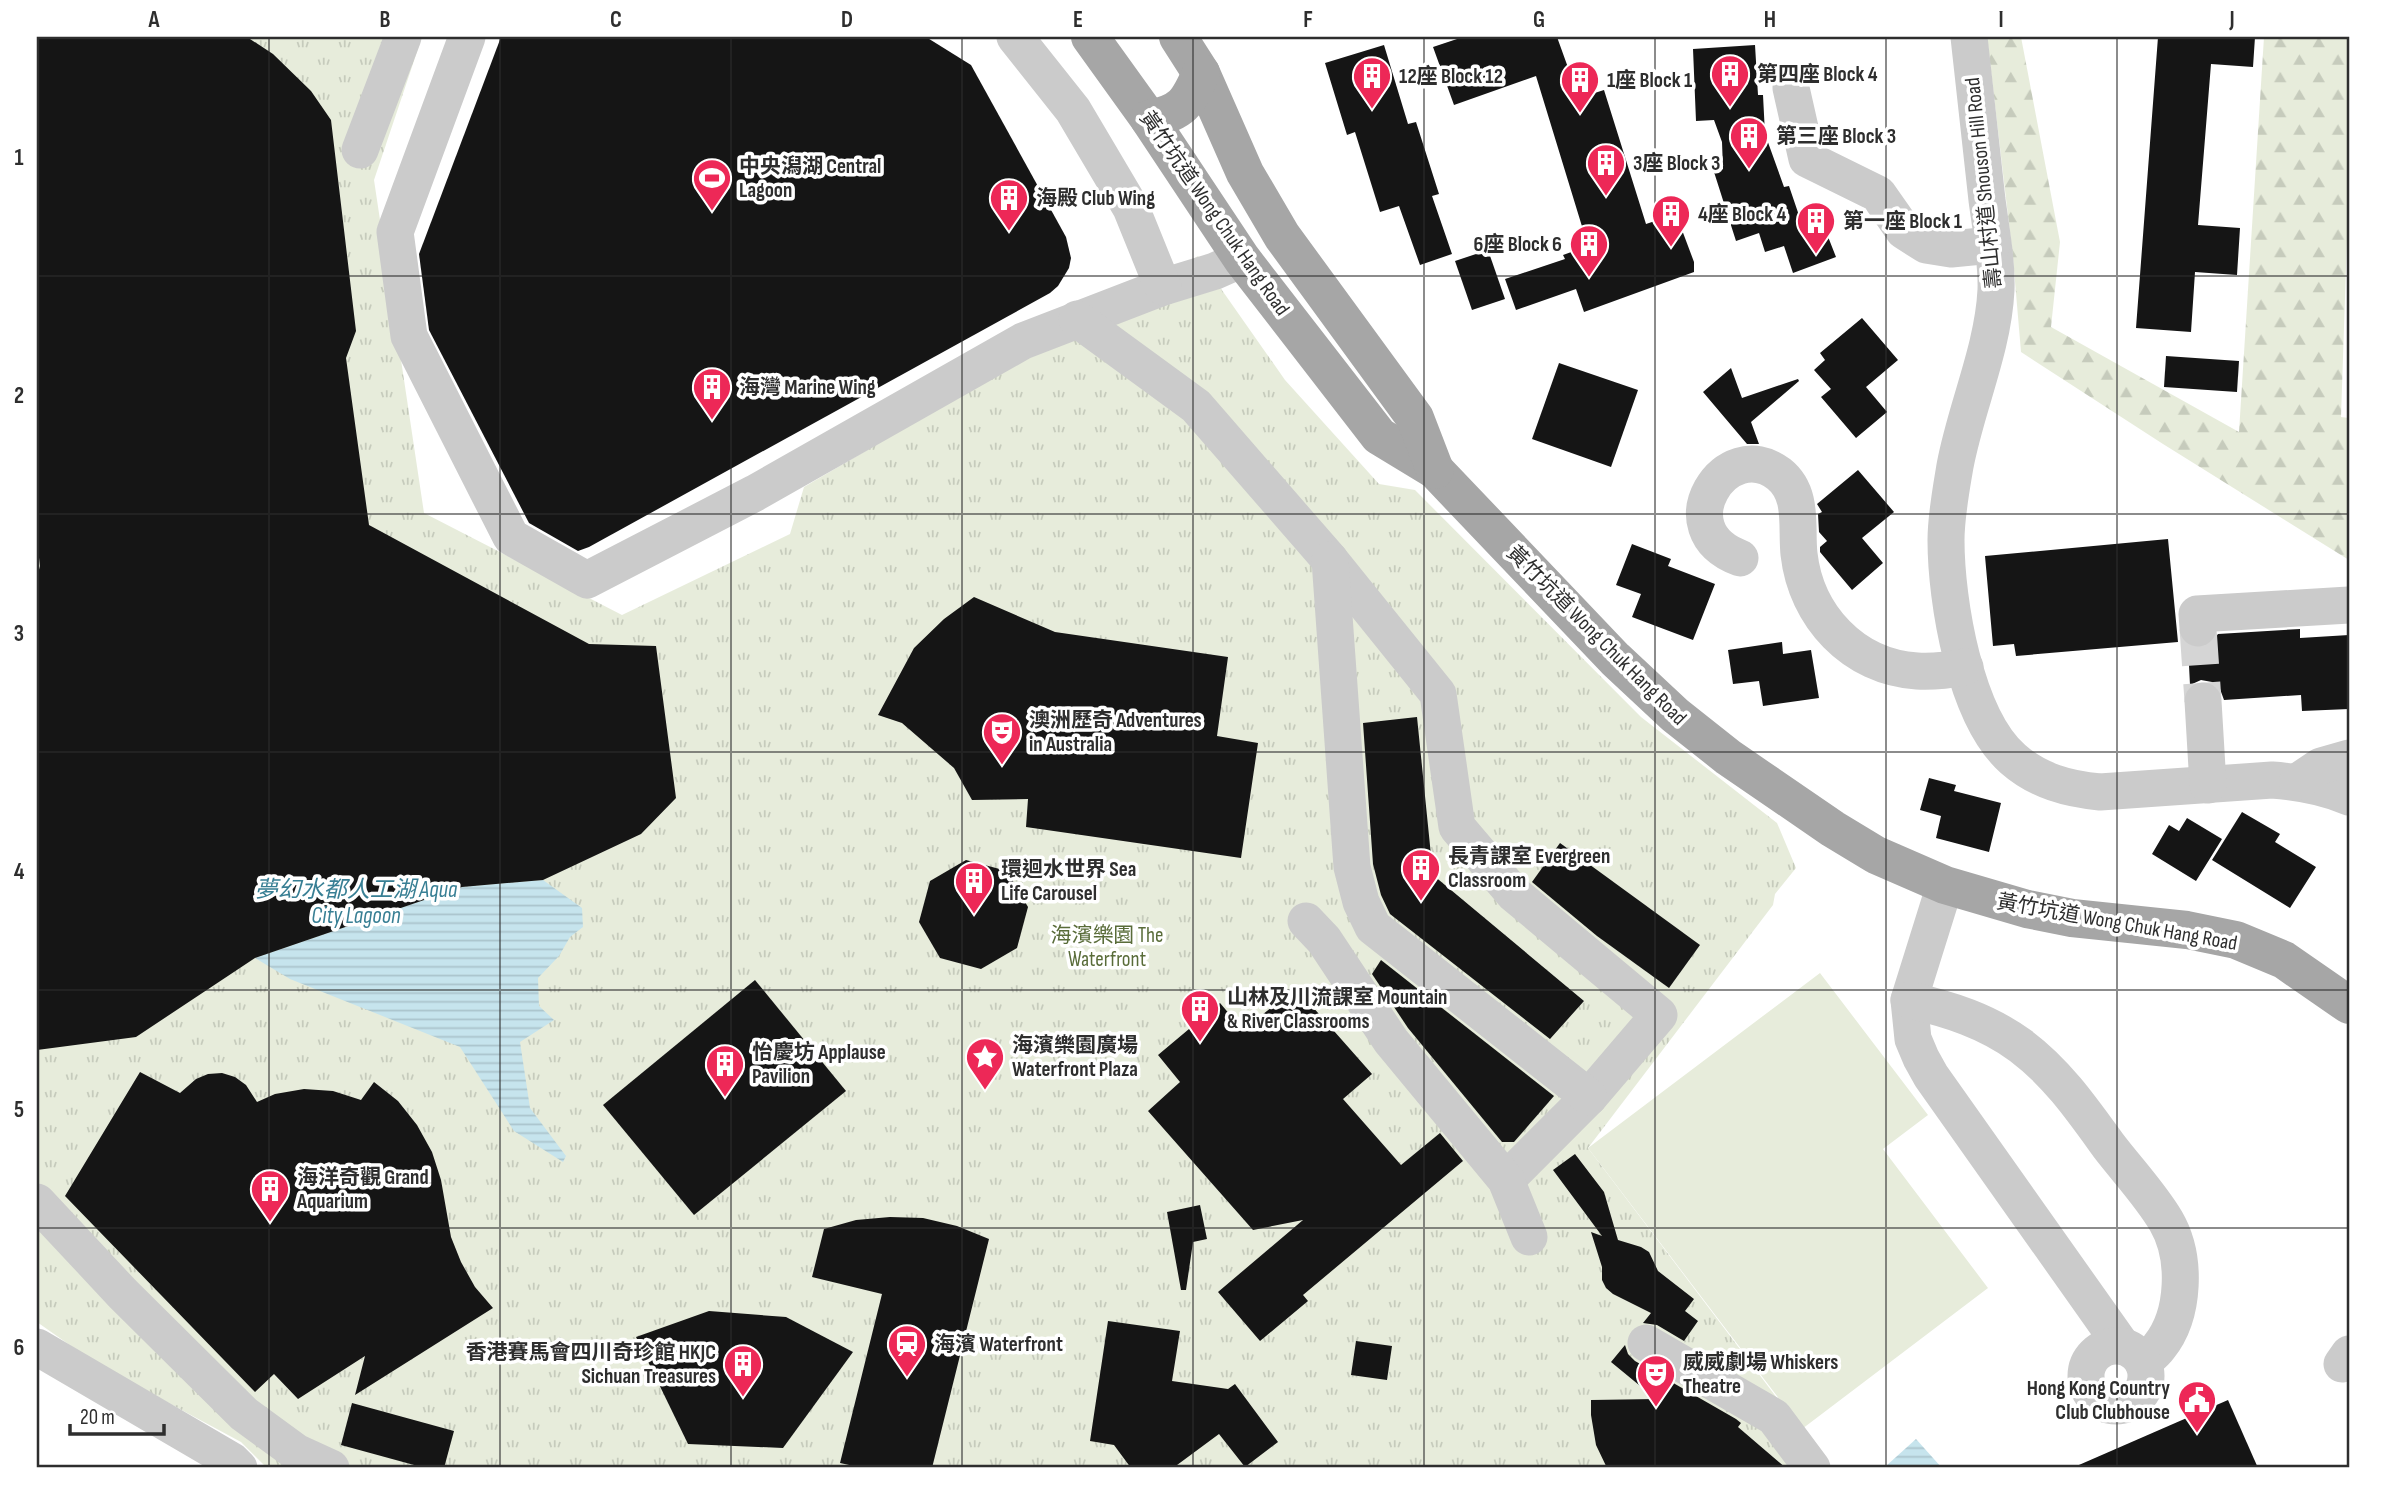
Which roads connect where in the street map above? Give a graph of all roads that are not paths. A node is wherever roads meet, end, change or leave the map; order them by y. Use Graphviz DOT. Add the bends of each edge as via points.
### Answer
graph roads {
  1 [pos="403,37"];
  2 [pos="467,37"];
  3 [pos="1015,37"];
  4 [pos="1090,37"];
  5 [pos="1178,37"];
  6 [pos="1969,37"];
  7 [pos="1201,73"];
  8 [pos="1791,88"];
  9 [pos="1149,119"];
  10 [pos="360,150"];
  11 [pos="1992,245"];
  12 [pos="1242,259"];
  13 [pos="1163,286"];
  14 [pos="1077,319"];
  15 [pos="1435,470"];
  16 [pos="1740,558"];
  17 [pos="1330,560"];
  18 [pos="2349,605"];
  19 [pos="2198,628"];
  20 [pos="1965,667"];
  21 [pos="2203,701"];
  22 [pos="2349,758"];
  23 [pos="2297,782"];
  24 [pos="2207,785"];
  25 [pos="2349,797"];
  26 [pos="1945,885"];
  27 [pos="1361,902"];
  28 [pos="1909,1000"];
  29 [pos="2349,1005"];
  30 [pos="1589,1097"];
  31 [pos="1506,1180"];
  32 [pos="37,1202"];
  33 [pos="1530,1237"];
  34 [pos="1646,1343"];
  35 [pos="37,1347"];
  36 [pos="239,1468"];
  37 [pos="331,1468"];
  38 [pos="1812,1468"];
  1 -- 10 [label="street"];
  2 -- 14 [label="street" via="395,232 409,336 511,537 587,580 755,493 1023,341"];
  3 -- 13 [label="street" via="1073,110 1132,208"];
  4 -- 9 [label="main road, 黃竹坑道 Wong Chuk Hang Road"];
  5 -- 7 [label="main road, 黃竹坑道 Wong Chuk Hang Road"];
  6 -- 11 [label="street, 壽山村道 Shouson Hill Road"];
  7 -- 9 [label="main road" via="1190,99 1169,116"];
  7 -- 15 [label="main road, 黃竹坑道 Wong Chuk Hang Road" via="1245,173 1269,215 1415,418"];
  8 -- 11 [label="street" via="1807,159 1878,194 1904,231 1926,244 1951,249"];
  9 -- 12 [label="main road, 黃竹坑道 Wong Chuk Hang Road"];
  11 -- 20 [label="street, 壽山村道 Shouson Hill Road" via="1994,311 1963,427 1946,536 1951,597"];
  12 -- 13 [label="street"];
  12 -- 15 [label="main road, 黃竹坑道 Wong Chuk Hang Road" via="1379,436"];
  13 -- 14 [label="street"];
  14 -- 17 [label="street" via="1196,406"];
  15 -- 26 [label="main road, 黃竹坑道 Wong Chuk Hang Road" via="1615,659 1675,715 1833,829 1876,855"];
  16 -- 20 [label="street" via="1728,554 1710,536 1705,524 1706,499 1722,475 1741,467 1763,466 1787,481 1793,494 1802,576 1810,599 1836,636 1872,660 1892,667 1916,671"];
  17 -- 27 [label="street" via="1352,867"];
  17 -- 30 [label="street" via="1438,694 1457,827 1514,894 1659,1014"];
  18 -- 19 [label="street" via="2197,614"];
  20 -- 24 [label="street, 壽山村道 Shouson Hill Road" via="1975,699 1998,743 2043,779 2100,792"];
  21 -- 24 [label="street"];
  22 -- 23 [label="street" via="2321,766"];
  23 -- 24 [label="street, 壽山村道 Shouson Hill Road"];
  23 -- 25 [label="street, 壽山村道 Shouson Hill Road"];
  26 -- 28 [label="street"];
  26 -- 29 [label="main road, 黃竹坑道 Wong Chuk Hang Road" via="2072,918 2188,930 2236,940 2284,960"];
  27 -- 30 [label="street" via="1373,927"];
  27 -- 31 [label="street" via="1329,917 1315,931 1391,1041"];
  28 -- 28 [label="street" via="1913,1039 1921,1058 2133,1354 2158,1349 2179,1299 2178,1260 2166,1222 2063,1083 2042,1063 1968,1016"];
  30 -- 31 [label="street"];
  31 -- 33 [label="street"];
  32 -- 37 [label="street" via="244,1415 296,1452"];
  34 -- 38 [label="street" via="1774,1417"];
  35 -- 36 [label="street"];
}
